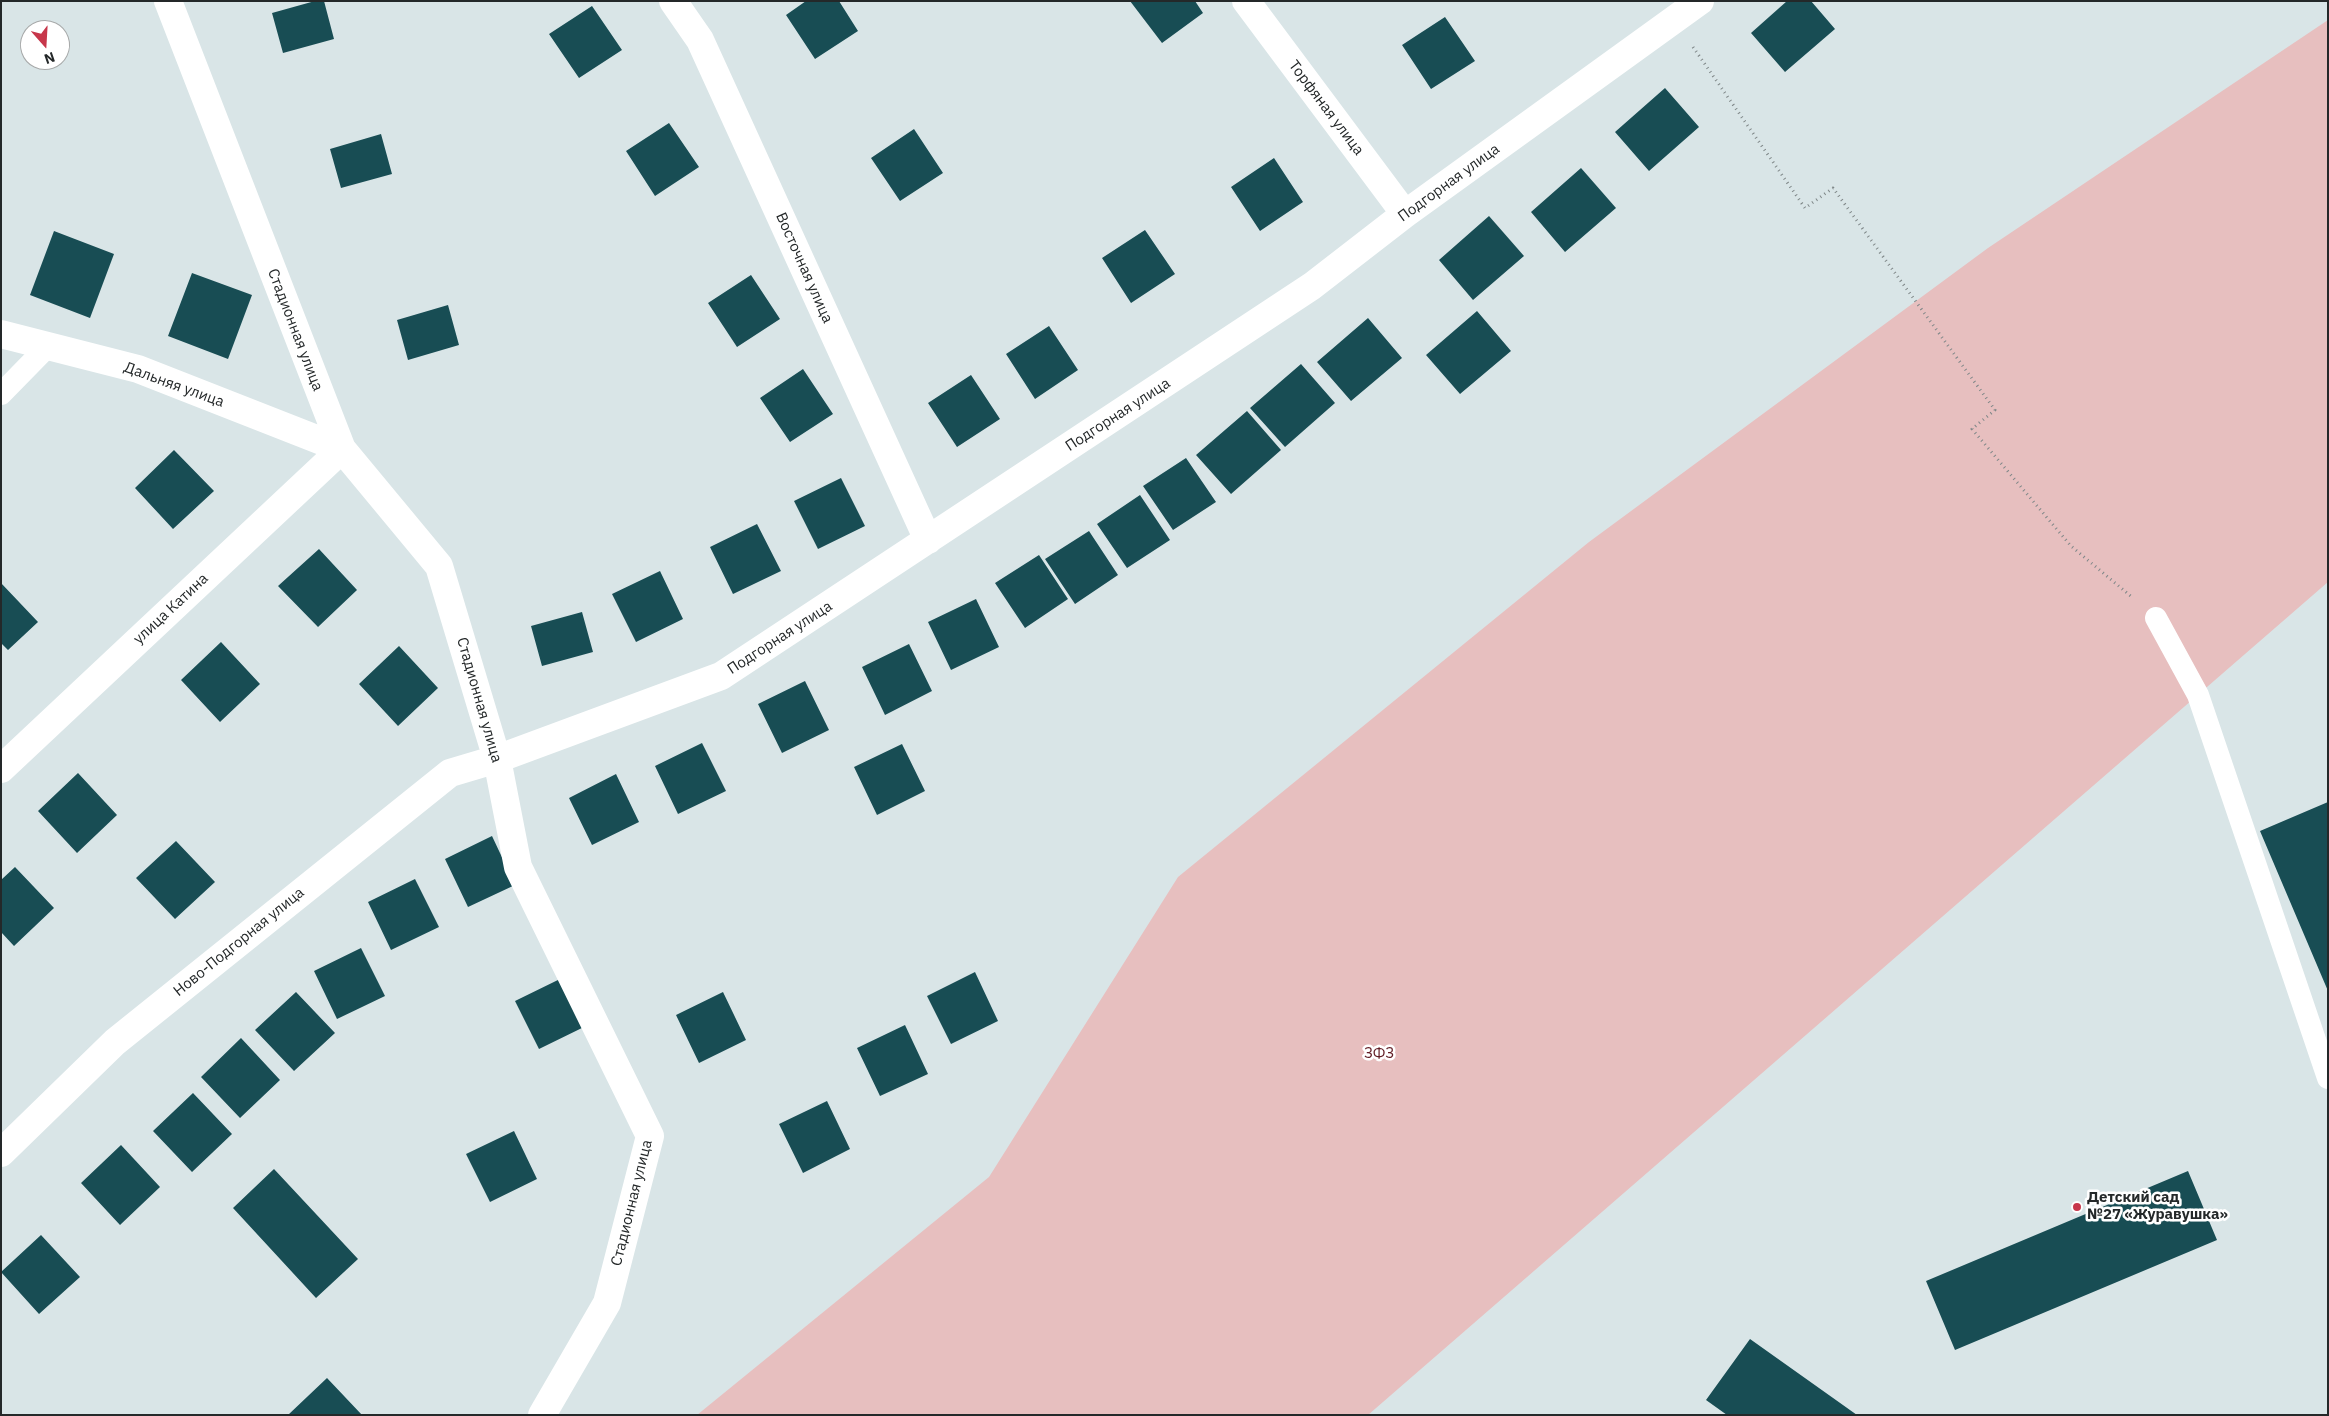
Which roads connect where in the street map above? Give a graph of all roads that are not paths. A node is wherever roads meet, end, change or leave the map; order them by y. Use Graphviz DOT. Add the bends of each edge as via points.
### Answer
graph roads {
  1 [pos="168,1"];
  2 [pos="673,1"];
  3 [pos="1246,1"];
  4 [pos="1700,1"];
  5 [pos="1406,214"];
  6 [pos="1,334"];
  7 [pos="48,346"];
  8 [pos="1,394"];
  9 [pos="342,450"];
  10 [pos="928,540"];
  11 [pos="2156,618"];
  12 [pos="497,759"];
  13 [pos="1,769"];
  14 [pos="2328,1078"];
  15 [pos="1,1153"];
  16 [pos="542,1415"];
  1 -- 9 [label="street, Стадионная улица"];
  2 -- 10 [label="street, Восточная улица" via="700,40"];
  3 -- 5 [label="street, Торфяная улица"];
  4 -- 5 [label="street, Подгорная улица"];
  5 -- 10 [label="street, Подгорная улица" via="1312,286"];
  6 -- 7 [label="street, Дальняя улица"];
  7 -- 8 [label="lane"];
  7 -- 9 [label="street, Дальняя улица" via="138,369"];
  9 -- 12 [label="street, Стадионная улица" via="439,566"];
  9 -- 13 [label="street, улица Катина"];
  10 -- 12 [label="street, Подгорная улица" via="721,676"];
  11 -- 14 [label="lane" via="2198,695"];
  12 -- 15 [label="street, Ново-Подгорная улица" via="450,773 115,1042"];
  12 -- 16 [label="street, Стадионная улица" via="518,867 650,1136 607,1303"];
}
